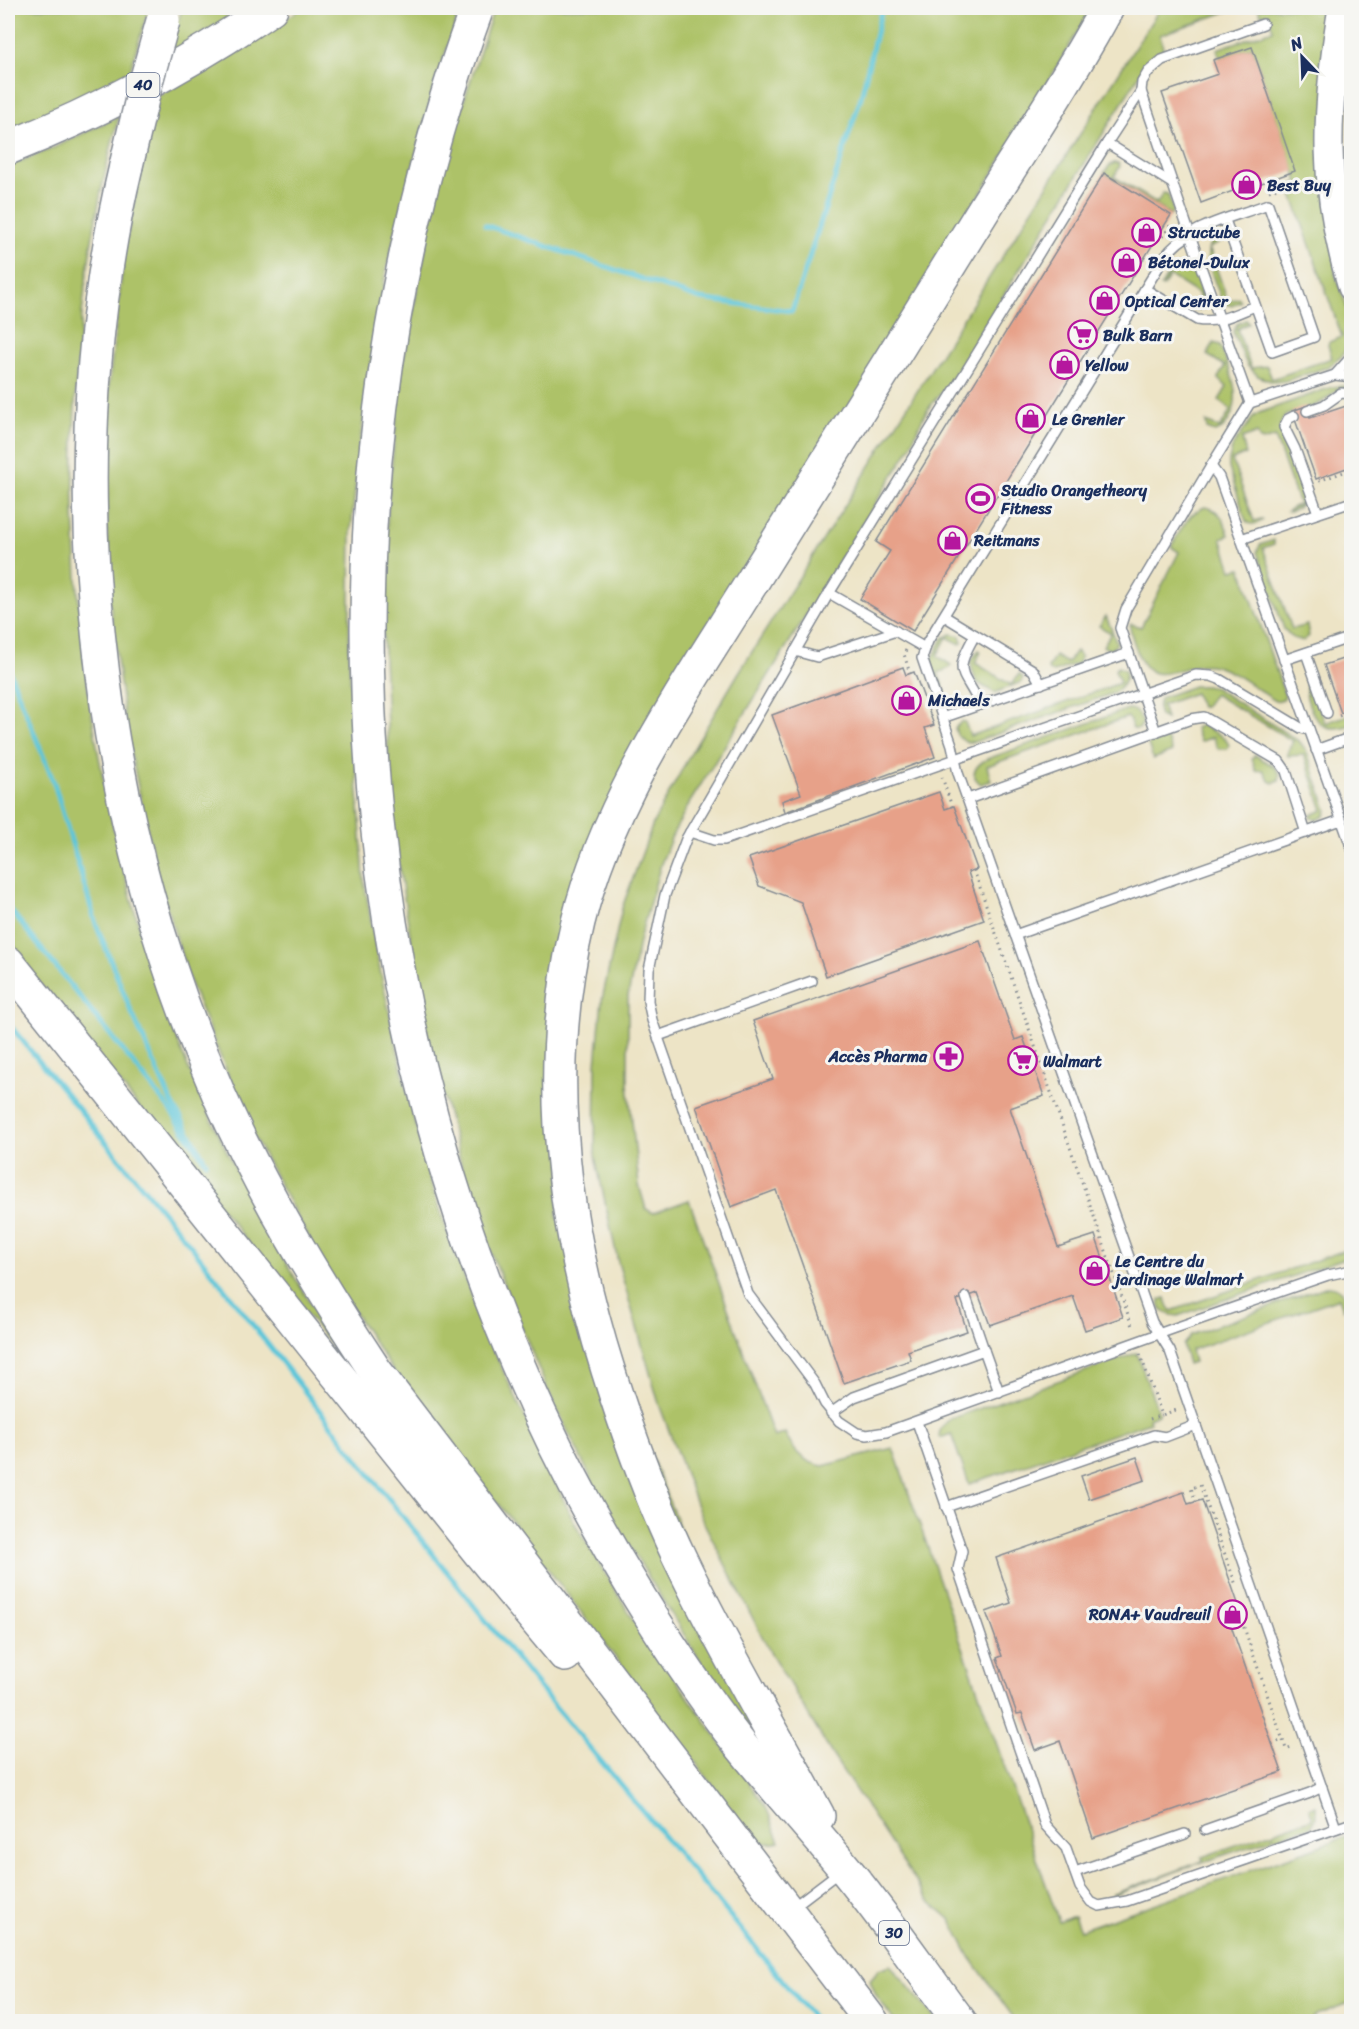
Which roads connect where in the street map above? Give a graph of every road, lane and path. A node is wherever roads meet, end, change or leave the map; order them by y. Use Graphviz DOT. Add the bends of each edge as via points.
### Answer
graph roads {
  1 [pos="271,8"];
  2 [pos="477,8"];
  3 [pos="1107,8"];
  4 [pos="1342,8"];
  5 [pos="165,14"];
  6 [pos="1263,24"];
  7 [pos="1141,91"];
  8 [pos="1107,143"];
  9 [pos="8,148"];
  10 [pos="1173,184"];
  11 [pos="1225,220"];
  12 [pos="1190,234"];
  13 [pos="1352,287"];
  14 [pos="1145,289"];
  15 [pos="1255,306"];
  16 [pos="1220,319"];
  17 [pos="1352,356"];
  18 [pos="1335,375"];
  19 [pos="1352,377"];
  20 [pos="1352,394"];
  21 [pos="1250,403"];
  22 [pos="1308,411"];
  23 [pos="1294,416"];
  24 [pos="1211,466"];
  25 [pos="1352,469"];
  26 [pos="1346,470"];
  27 [pos="1314,483"];
  28 [pos="1352,484"];
  29 [pos="1352,501"];
  30 [pos="1318,513"];
  31 [pos="1241,539"];
  32 [pos="829,593"];
  33 [pos="944,616"];
  34 [pos="896,631"];
  35 [pos="975,635"];
  36 [pos="1352,637"];
  37 [pos="925,648"];
  38 [pos="906,650"];
  39 [pos="795,651"];
  40 [pos="1306,652"];
  41 [pos="1129,653"];
  42 [pos="1284,660"];
  43 [pos="910,674"];
  44 [pos="1041,684"];
  45 [pos="1143,693"];
  46 [pos="980,705"];
  47 [pos="1327,713"];
  48 [pos="942,718"];
  49 [pos="1309,730"];
  50 [pos="1156,732"];
  51 [pos="1352,737"];
  52 [pos="1316,750"];
  53 [pos="955,759"];
  54 [pos="941,774"];
  55 [pos="968,799"];
  56 [pos="952,807"];
  57 [pos="1341,820"];
  58 [pos="690,832"];
  59 [pos="1306,833"];
  60 [pos="1352,849"];
  61 [pos="974,870"];
  62 [pos="1015,935"];
  63 [pos="8,963"];
  64 [pos="813,981"];
  65 [pos="658,1036"];
  66 [pos="1040,1059"];
  67 [pos="1032,1062"];
  68 [pos="1110,1262"];
  69 [pos="1105,1263"];
  70 [pos="1351,1271"];
  71 [pos="966,1297"];
  72 [pos="1159,1334"];
  73 [pos="1135,1336"];
  74 [pos="984,1350"];
  75 [pos="1139,1352"];
  76 [pos="999,1392"];
  77 [pos="1177,1410"];
  78 [pos="831,1413"];
  79 [pos="1162,1415"];
  80 [pos="1150,1419"];
  81 [pos="916,1422"];
  82 [pos="1196,1425"];
  83 [pos="1196,1502"];
  84 [pos="946,1507"];
  85 [pos="1238,1591"];
  86 [pos="1245,1611"];
  87 [pos="1235,1618"];
  88 [pos="1241,1619"];
  89 [pos="1270,1677"];
  90 [pos="1263,1680"];
  91 [pos="1283,1740"];
  92 [pos="1272,1744"];
  93 [pos="1294,1746"];
  94 [pos="1322,1787"];
  95 [pos="1352,1822"];
  96 [pos="1336,1828"];
  97 [pos="1205,1830"];
  98 [pos="1185,1834"];
  99 [pos="844,1867"];
  100 [pos="1075,1872"];
  101 [pos="785,1914"];
  102 [pos="871,2022"];
  103 [pos="960,2022"];
  1 -- 9 [label="highway, 40" via="150,82 74,121"];
  2 -- 99 [label="highway" via="441,118 411,230 381,390 371,484 366,592 371,765 386,896 404,993 432,1118 478,1264 534,1403 568,1473 634,1589 689,1674 755,1763"];
  3 -- 99 [label="highway" via="698,669 631,784 589,886 564,994 558,1085 564,1169 583,1276 607,1366 644,1473 682,1562"];
  4 -- 13 [label="main road" via="1330,81 1328,165 1337,232"];
  5 -- 101 [label="highway, bridge" via="144,88 106,268 97,350 91,492 96,593 110,722 146,886 182,1004 258,1176 320,1286 376,1371"];
  6 -- 7 [label="lane" via="1162,60 1151,67"];
  7 -- 8 [label="lane"];
  7 -- 10 [label="lane"];
  8 -- 10 [label="lane"];
  8 -- 32 [label="lane"];
  10 -- 12 [label="lane"];
  11 -- 12 [label="lane"];
  11 -- 15 [label="lane"];
  11 -- 15 [label="lane" via="1268,204 1314,338 1272,352"];
  12 -- 14 [label="lane" via="1170,249"];
  12 -- 16 [label="lane"];
  14 -- 16 [label="lane" via="1197,320"];
  14 -- 33 [label="lane"];
  15 -- 16 [label="lane"];
  16 -- 21 [label="lane"];
  17 -- 18 [label="lane"];
  18 -- 19 [label="lane"];
  18 -- 21 [label="lane"];
  20 -- 22 [label="lane" via="1337,395"];
  21 -- 24 [label="lane"];
  23 -- 30 [label="lane" via="1284,427"];
  24 -- 31 [label="lane"];
  24 -- 41 [label="lane" via="1124,614 1120,628"];
  25 -- 26 [label="path"];
  26 -- 27 [label="path"];
  26 -- 28 [label="path"];
  29 -- 30 [label="lane"];
  30 -- 31 [label="lane"];
  31 -- 42 [label="lane"];
  32 -- 34 [label="lane"];
  32 -- 39 [label="lane"];
  33 -- 35 [label="lane"];
  33 -- 37 [label="lane"];
  34 -- 37 [label="lane"];
  34 -- 39 [label="lane" via="817,657"];
  35 -- 44 [label="lane" via="1033,670"];
  35 -- 46 [label="lane" via="964,654 962,669"];
  36 -- 40 [label="lane"];
  37 -- 48 [label="lane" via="922,663"];
  38 -- 43 [label="path"];
  39 -- 58 [label="lane"];
  40 -- 42 [label="lane"];
  40 -- 47 [label="lane"];
  41 -- 44 [label="lane"];
  41 -- 45 [label="lane"];
  42 -- 49 [label="lane"];
  44 -- 46 [label="lane"];
  45 -- 49 [label="lane" via="1196,675 1211,675"];
  45 -- 50 [label="lane"];
  45 -- 53 [label="lane"];
  46 -- 48 [label="lane"];
  48 -- 53 [label="lane"];
  49 -- 52 [label="lane"];
  50 -- 55 [label="lane"];
  50 -- 59 [label="lane" via="1198,717 1208,718 1279,761 1286,771"];
  51 -- 52 [label="lane"];
  52 -- 57 [label="lane"];
  53 -- 55 [label="lane"];
  53 -- 58 [label="lane" via="724,840"];
  54 -- 56 [label="path"];
  55 -- 62 [label="lane"];
  57 -- 59 [label="lane"];
  57 -- 60 [label="lane"];
  58 -- 65 [label="lane" via="665,895 648,970 648,1001"];
  59 -- 62 [label="lane"];
  61 -- 66 [label="path"];
  62 -- 72 [label="lane"];
  63 -- 101 [label="highway" via="480,1553"];
  64 -- 65 [label="lane"];
  65 -- 78 [label="lane" via="748,1294 815,1384"];
  66 -- 67 [label="path"];
  66 -- 68 [label="path"];
  68 -- 69 [label="path"];
  68 -- 73 [label="path"];
  70 -- 72 [label="lane" via="1328,1275"];
  71 -- 74 [label="lane"];
  72 -- 76 [label="lane"];
  72 -- 82 [label="lane" via="1170,1351"];
  74 -- 76 [label="lane"];
  74 -- 78 [label="lane" via="854,1397"];
  75 -- 79 [label="path"];
  76 -- 81 [label="lane"];
  77 -- 79 [label="path"];
  78 -- 81 [label="lane" via="847,1427 867,1435"];
  79 -- 80 [label="path"];
  81 -- 84 [label="lane"];
  82 -- 84 [label="lane" via="1165,1437 1154,1434"];
  82 -- 94 [label="lane"];
  83 -- 85 [label="path" via="1191,1488 1200,1485"];
  84 -- 100 [label="lane" via="962,1551 958,1569 1045,1825 1066,1848"];
  86 -- 88 [label="path" via="1247,1617"];
  87 -- 88 [label="path"];
  88 -- 90 [label="path"];
  89 -- 90 [label="path"];
  90 -- 91 [label="path"];
  91 -- 92 [label="path"];
  91 -- 93 [label="path" via="1286,1749"];
  94 -- 96 [label="lane"];
  94 -- 97 [label="lane"];
  95 -- 96 [label="lane"];
  96 -- 100 [label="lane" via="1116,1904 1099,1906 1091,1902"];
  98 -- 100 [label="lane"];
  99 -- 101 [label="lane"];
  99 -- 103 [label="highway, 30"];
  101 -- 102 [label="highway"];
}
